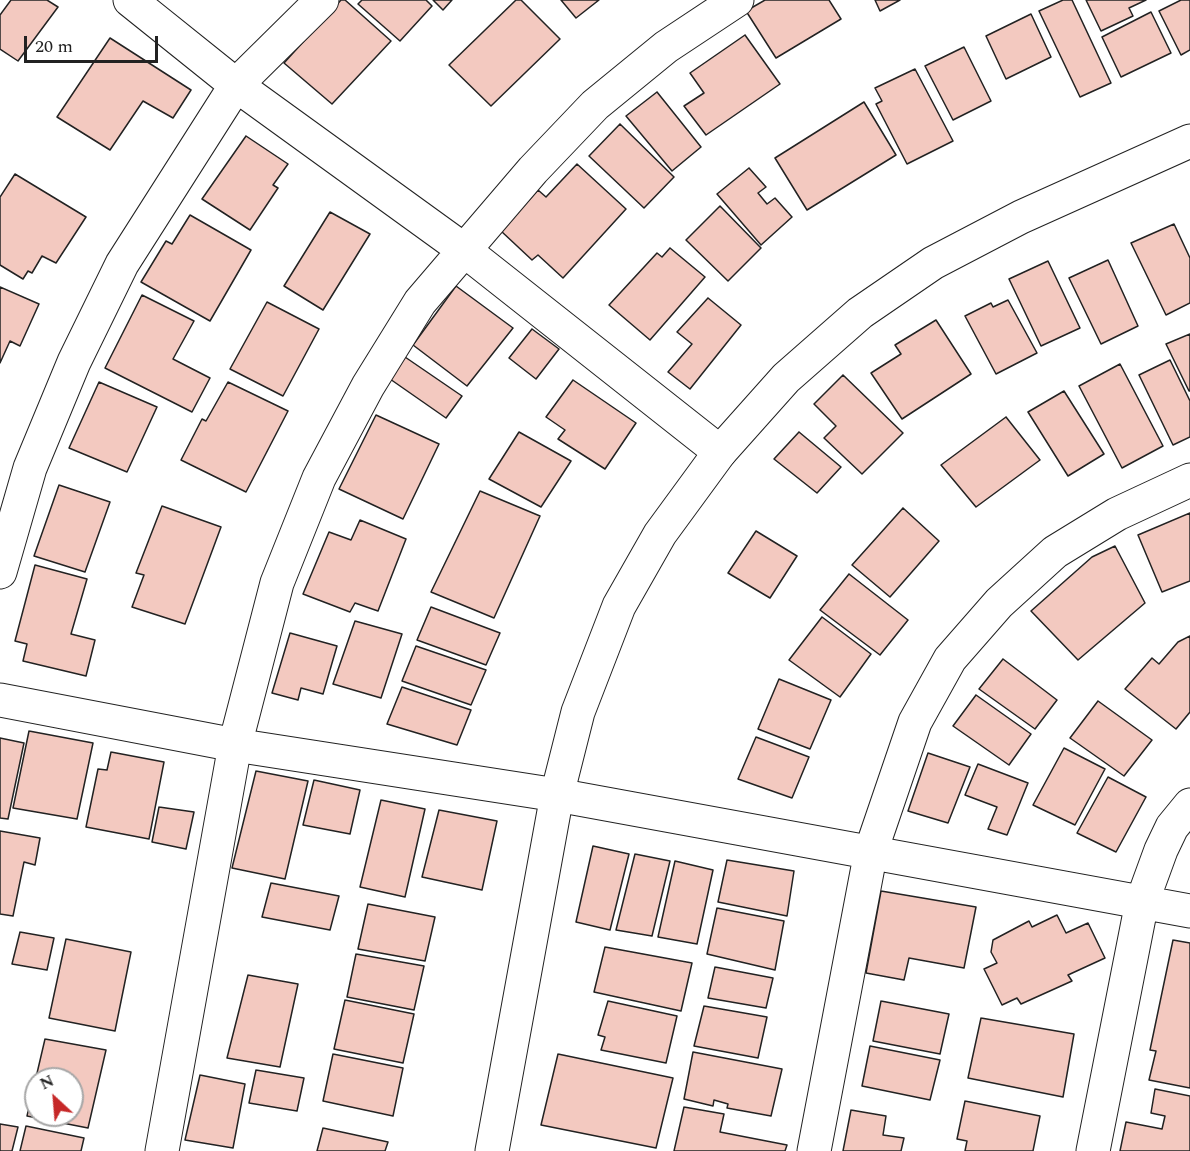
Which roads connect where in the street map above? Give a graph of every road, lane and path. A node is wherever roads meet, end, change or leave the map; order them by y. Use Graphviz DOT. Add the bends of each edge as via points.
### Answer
graph roads {
  1 [pos="130,0"];
  2 [pos="322,0"];
  3 [pos="737,0"];
  4 [pos="236,85"];
  5 [pos="1190,141"];
  6 [pos="464,250"];
  7 [pos="720,452"];
  8 [pos="1190,480"];
  9 [pos="0,572"];
  10 [pos="0,700"];
  11 [pos="235,745"];
  12 [pos="557,795"];
  13 [pos="1190,805"];
  14 [pos="871,851"];
  15 [pos="1142,902"];
  16 [pos="1190,911"];
  17 [pos="162,1151"];
  18 [pos="492,1151"];
  19 [pos="814,1151"];
  20 [pos="1093,1151"];
  1 -- 4 [label="street"];
  2 -- 4 [label="street"];
  3 -- 6 [label="street" via="666,47 595,105"];
  4 -- 6 [label="street"];
  4 -- 9 [label="street" via="122,264 74,362 30,468"];
  5 -- 7 [label="street" via="1022,217 933,263 860,314 786,378"];
  6 -- 7 [label="street"];
  6 -- 11 [label="street" via="420,302 368,386 319,478 277,583"];
  7 -- 12 [label="street" via="660,534 619,606 578,712"];
  8 -- 14 [label="street" via="1117,514 1055,552 999,603 950,659 915,722"];
  10 -- 11 [label="street"];
  11 -- 12 [label="street"];
  11 -- 17 [label="street"];
  12 -- 14 [label="street"];
  12 -- 18 [label="street"];
  13 -- 15 [label="street" via="1172,827"];
  14 -- 15 [label="street"];
  14 -- 19 [label="street"];
  15 -- 16 [label="street"];
  15 -- 20 [label="street"];
}
